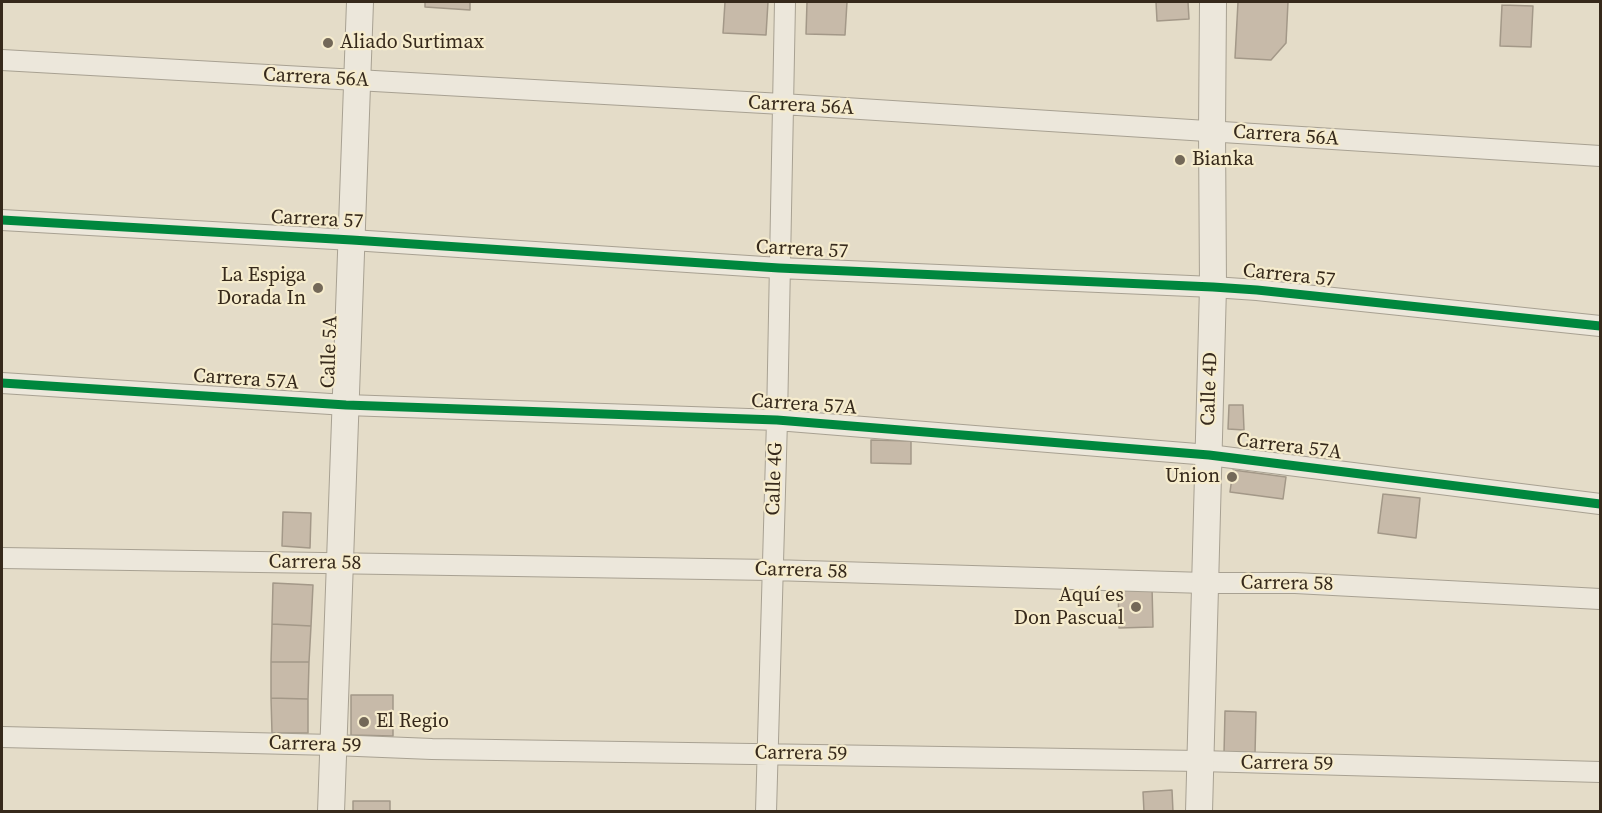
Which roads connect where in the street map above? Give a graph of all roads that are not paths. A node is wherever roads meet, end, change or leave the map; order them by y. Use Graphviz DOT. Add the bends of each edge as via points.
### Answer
graph roads {
  1 [pos="360,2"];
  2 [pos="785,2"];
  3 [pos="1213,2"];
  4 [pos="2,60"];
  5 [pos="358,81"];
  6 [pos="782,104"];
  7 [pos="1212,131"];
  8 [pos="1600,156"];
  9 [pos="2,220"];
  10 [pos="352,240"];
  11 [pos="779,268"];
  12 [pos="1213,287"];
  13 [pos="1600,326"];
  14 [pos="2,383"];
  15 [pos="346,405"];
  16 [pos="777,420"];
  17 [pos="1209,455"];
  18 [pos="1600,504"];
  19 [pos="2,558"];
  20 [pos="340,564"];
  21 [pos="772,570"];
  22 [pos="1205,583"];
  23 [pos="1600,600"];
  24 [pos="2,737"];
  25 [pos="333,745"];
  26 [pos="768,753"];
  27 [pos="1200,761"];
  28 [pos="1600,772"];
  29 [pos="331,812"];
  30 [pos="766,812"];
  31 [pos="1199,812"];
  1 -- 5 [label="street, Calle 5A"];
  2 -- 6 [label="street, Calle 4G"];
  3 -- 7 [label="street, Calle 4D"];
  4 -- 5 [label="street, Carrera 56A"];
  5 -- 6 [label="street, Carrera 56A"];
  5 -- 10 [label="street, Calle 5A"];
  6 -- 7 [label="street, Carrera 56A"];
  6 -- 11 [label="street, Calle 4G"];
  7 -- 8 [label="street, Carrera 56A"];
  7 -- 12 [label="street, Calle 4D"];
  9 -- 10 [label="street, Carrera 57"];
  10 -- 11 [label="street, Carrera 57"];
  10 -- 15 [label="street, Calle 5A"];
  11 -- 12 [label="street, Carrera 57"];
  11 -- 16 [label="street, Calle 4G"];
  12 -- 13 [label="street, Carrera 57"];
  12 -- 17 [label="street, Calle 4D"];
  14 -- 15 [label="street, Carrera 57A"];
  15 -- 16 [label="street, Carrera 57A"];
  15 -- 20 [label="street, Calle 5A"];
  16 -- 17 [label="street, Carrera 57A"];
  16 -- 21 [label="street, Calle 4G"];
  17 -- 18 [label="street, Carrera 57A"];
  17 -- 22 [label="street, Calle 4D"];
  19 -- 20 [label="street, Carrera 58"];
  20 -- 21 [label="street, Carrera 58"];
  20 -- 25 [label="street, Calle 5A"];
  21 -- 22 [label="street, Carrera 58"];
  21 -- 26 [label="street, Calle 4G"];
  22 -- 23 [label="street, Carrera 58" via="1295,583"];
  22 -- 27 [label="street, Calle 4D"];
  24 -- 25 [label="street, Carrera 59"];
  25 -- 26 [label="street, Carrera 59"];
  25 -- 29 [label="street, Calle 5A"];
  26 -- 27 [label="street, Carrera 59"];
  26 -- 30 [label="street, Calle 4G"];
  27 -- 28 [label="street, Carrera 59"];
  27 -- 31 [label="street, Calle 4D"];
}
